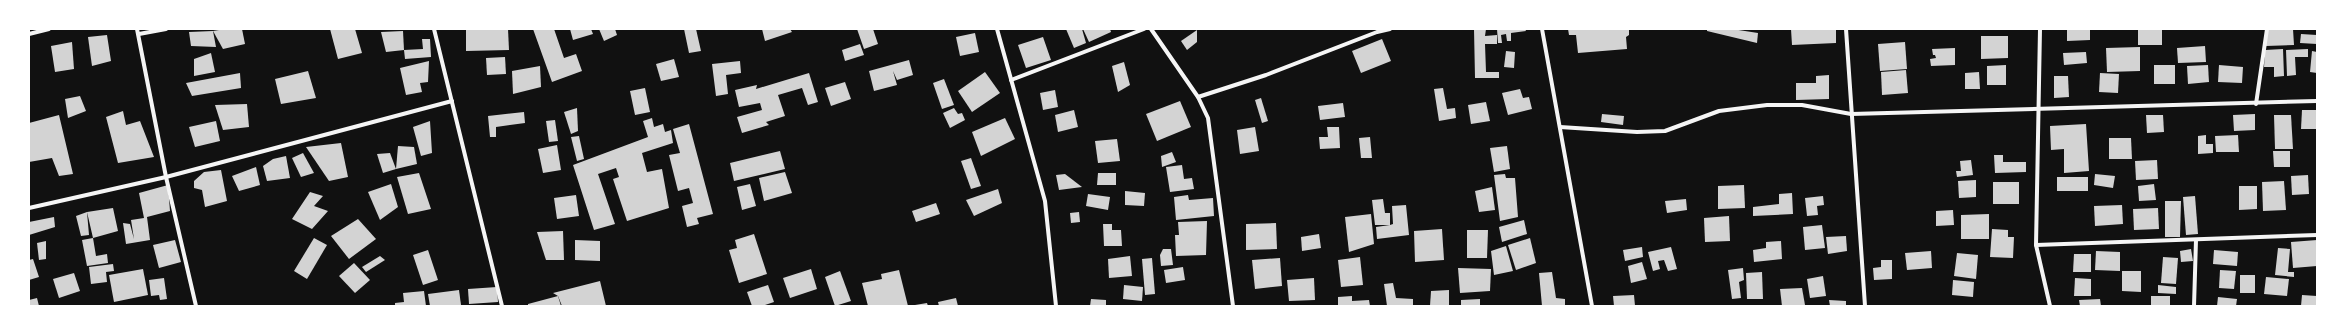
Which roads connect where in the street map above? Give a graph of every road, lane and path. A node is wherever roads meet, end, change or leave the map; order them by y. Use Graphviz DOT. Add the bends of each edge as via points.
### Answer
graph roads {
  1 [pos="48,29"];
  2 [pos="137,29"];
  3 [pos="166,29"];
  4 [pos="434,29"];
  5 [pos="997,29"];
  6 [pos="1144,29"];
  7 [pos="1151,29"];
  8 [pos="1390,29"];
  9 [pos="1542,29"];
  10 [pos="1846,29"];
  11 [pos="2040,29"];
  12 [pos="2267,29"];
  13 [pos="29,34"];
  14 [pos="139,34"];
  15 [pos="1011,80"];
  16 [pos="1198,97"];
  17 [pos="452,101"];
  18 [pos="2317,101"];
  19 [pos="2256,104"];
  20 [pos="2039,110"];
  21 [pos="1850,114"];
  22 [pos="1560,126"];
  23 [pos="166,177"];
  24 [pos="29,208"];
  25 [pos="2317,235"];
  26 [pos="2196,240"];
  27 [pos="2036,245"];
  28 [pos="196,306"];
  29 [pos="502,306"];
  30 [pos="1056,306"];
  31 [pos="1233,306"];
  32 [pos="1592,306"];
  33 [pos="1865,306"];
  34 [pos="2050,306"];
  35 [pos="2194,306"];
  1 -- 13 [label="street"];
  2 -- 14 [label="street"];
  3 -- 14 [label="street"];
  4 -- 17 [label="street"];
  5 -- 15 [label="street"];
  6 -- 15 [label="street"];
  7 -- 16 [label="street"];
  8 -- 16 [label="street"];
  9 -- 22 [label="street"];
  10 -- 21 [label="street"];
  11 -- 20 [label="street"];
  12 -- 19 [label="street"];
  14 -- 23 [label="street"];
  15 -- 30 [label="street" via="1045,201"];
  16 -- 31 [label="street" via="1208,118"];
  17 -- 23 [label="street"];
  17 -- 29 [label="street"];
  18 -- 19 [label="street"];
  19 -- 20 [label="street"];
  20 -- 21 [label="street"];
  20 -- 27 [label="street"];
  21 -- 22 [label="street" via="1802,104 1767,105 1719,112 1665,131 1637,132"];
  21 -- 33 [label="street"];
  22 -- 32 [label="street"];
  23 -- 24 [label="street"];
  23 -- 28 [label="street"];
  25 -- 26 [label="street"];
  26 -- 27 [label="street"];
  26 -- 35 [label="street"];
  27 -- 34 [label="street"];
}
